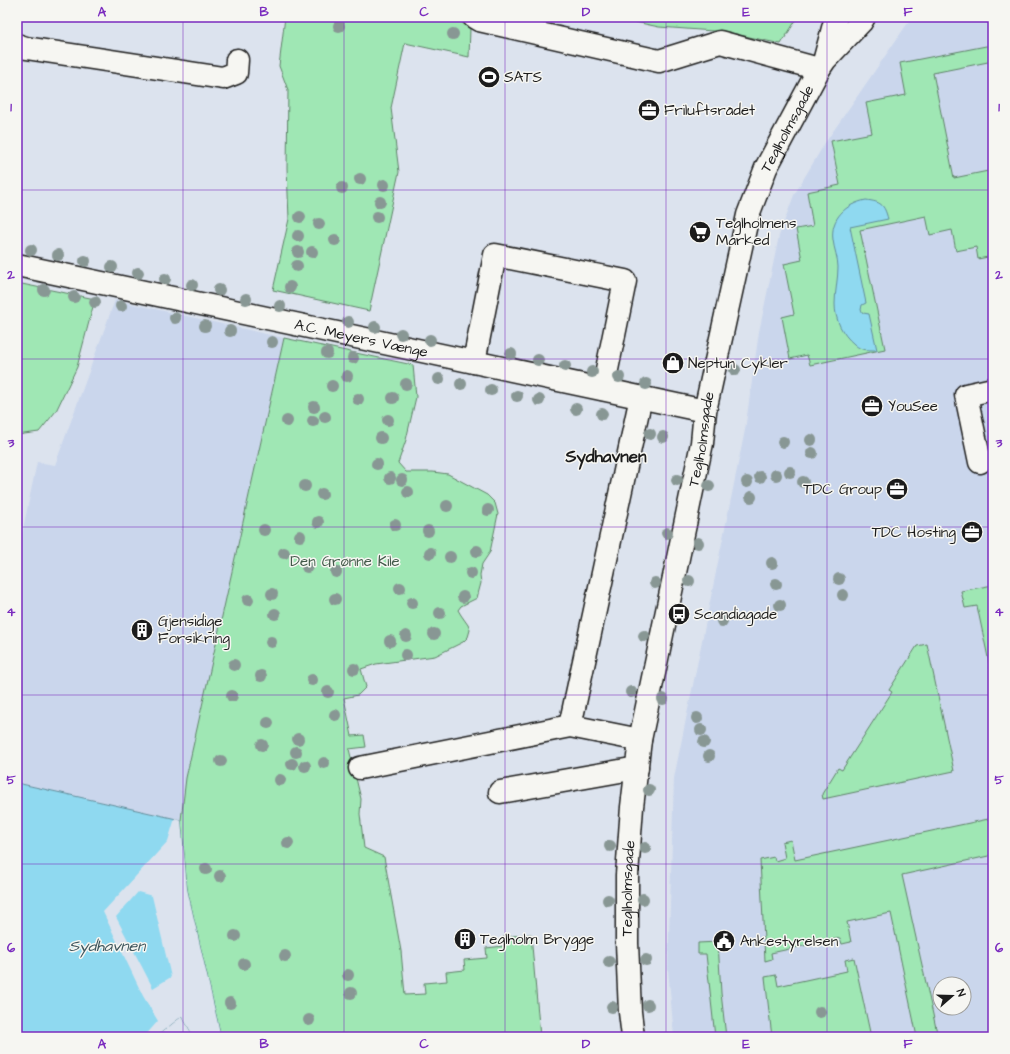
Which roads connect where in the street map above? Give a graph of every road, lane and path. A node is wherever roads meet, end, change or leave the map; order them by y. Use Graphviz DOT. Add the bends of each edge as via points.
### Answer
graph roads {
  1 [pos="474,17"];
  2 [pos="836,17"];
  3 [pos="864,17"];
  4 [pos="17,45"];
  5 [pos="237,60"];
  6 [pos="822,64"];
  7 [pos="17,265"];
  8 [pos="474,362"];
  9 [pos="603,389"];
  10 [pos="993,389"];
  11 [pos="641,398"];
  12 [pos="705,411"];
  13 [pos="980,462"];
  14 [pos="570,726"];
  15 [pos="640,740"];
  16 [pos="360,768"];
  17 [pos="637,768"];
  18 [pos="500,792"];
  19 [pos="633,1037"];
  1 -- 6 [label="street" via="659,61 720,42"];
  2 -- 6 [label="street, Teglholmsgade"];
  3 -- 6 [label="street, Teglholmsgade"];
  4 -- 5 [label="street" via="223,78 236,74"];
  6 -- 12 [label="street, Teglholmsgade" via="766,168 748,216"];
  7 -- 8 [label="street, A.C. Meyers Vænge"];
  8 -- 9 [label="street, A.C. Meyers Vænge"];
  8 -- 9 [label="street" via="495,255 625,281"];
  9 -- 11 [label="street, A.C. Meyers Vænge"];
  10 -- 13 [label="street" via="966,395"];
  11 -- 12 [label="street, A.C. Meyers Vænge"];
  11 -- 14 [label="street"];
  12 -- 15 [label="street, Teglholmsgade" via="702,443"];
  14 -- 15 [label="street"];
  14 -- 16 [label="street"];
  15 -- 17 [label="street, Teglholmsgade"];
  17 -- 18 [label="street"];
  17 -- 19 [label="street, Teglholmsgade" via="627,875 627,943"];
}
